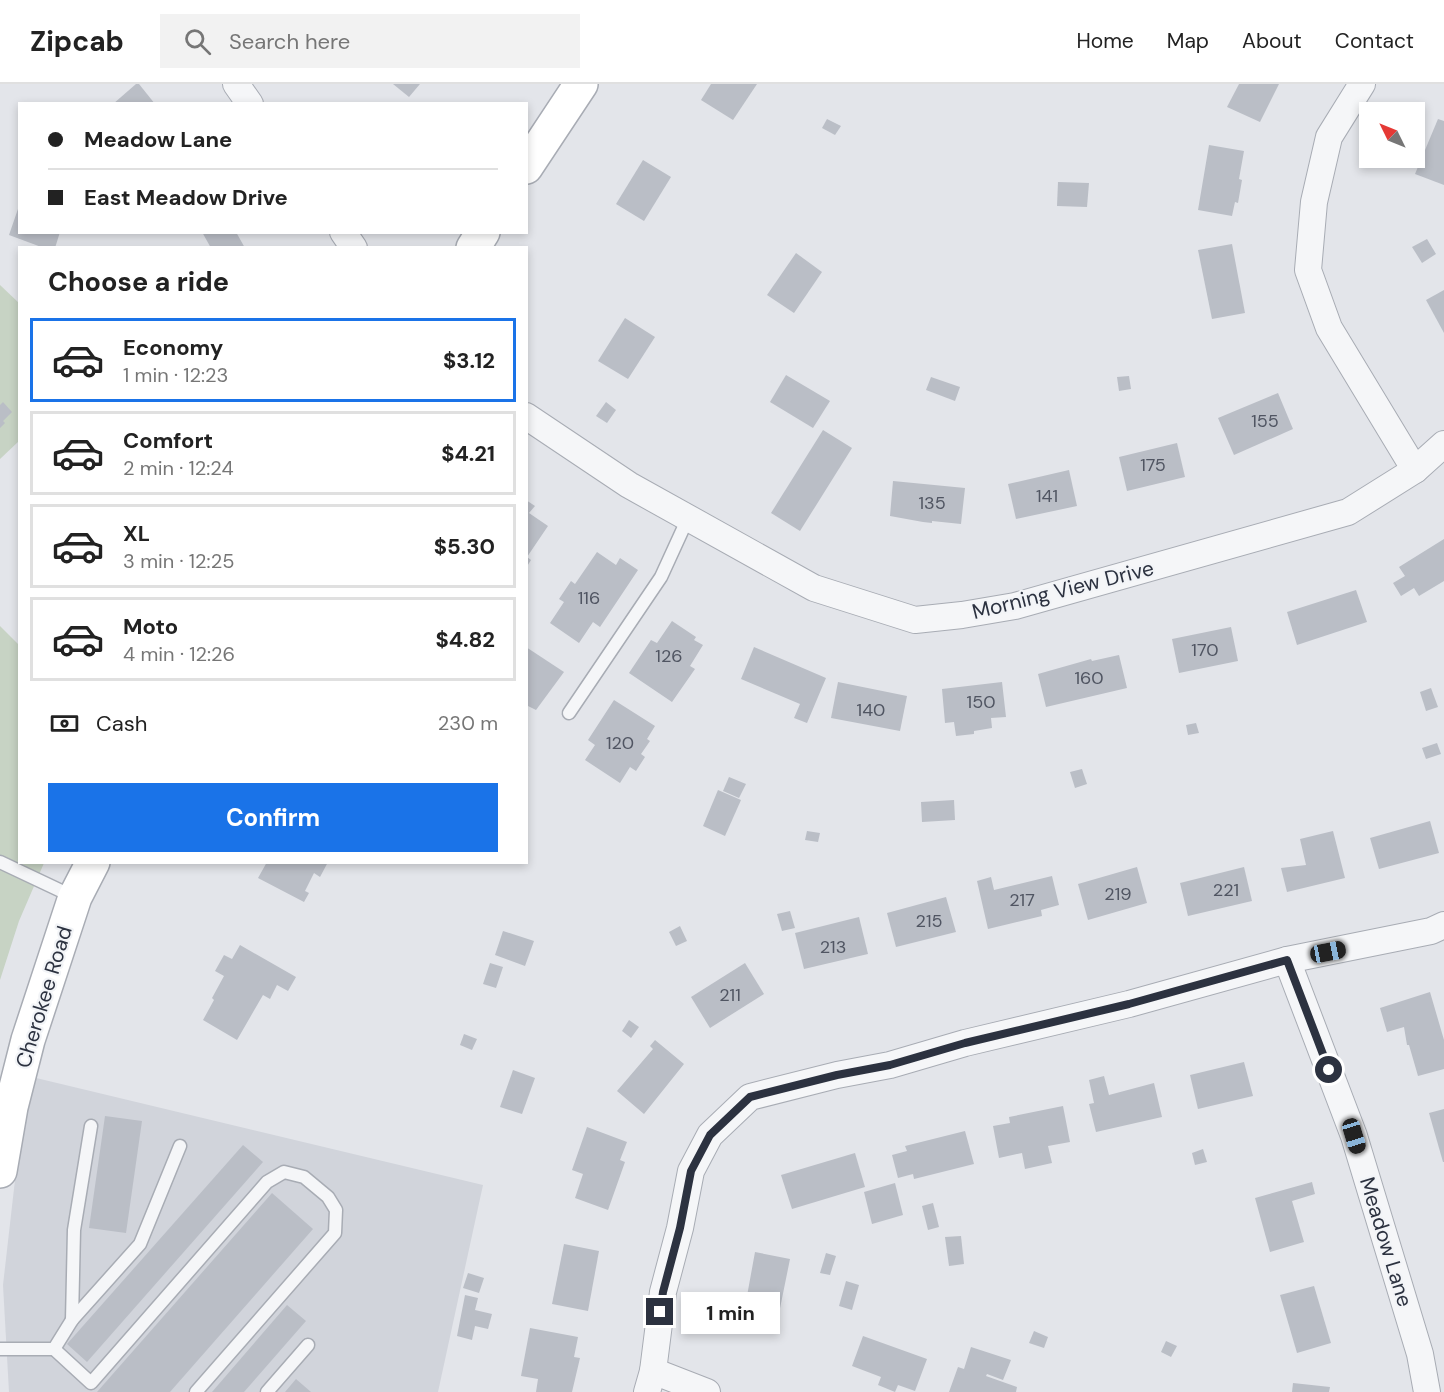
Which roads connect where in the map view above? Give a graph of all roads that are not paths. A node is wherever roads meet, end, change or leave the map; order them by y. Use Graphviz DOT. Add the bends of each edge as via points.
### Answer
graph roads {
  1 [pos="236,84"];
  2 [pos="581,84"];
  3 [pos="1362,84"];
  4 [pos="249,102"];
  5 [pos="528,164"];
  6 [pos="529,422"];
  7 [pos="1444,444"];
  8 [pos="1415,470"];
  9 [pos="688,518"];
  10 [pos="568,713"];
  11 [pos="0,862"];
  12 [pos="92,864"];
  13 [pos="75,897"];
  14 [pos="1444,925"];
  15 [pos="1287,960"];
  16 [pos="92,1126"];
  17 [pos="180,1146"];
  18 [pos="0,1171"];
  19 [pos="72,1320"];
  20 [pos="308,1345"];
  21 [pos="0,1349"];
  22 [pos="54,1349"];
  23 [pos="650,1381"];
  24 [pos="196,1392"];
  25 [pos="267,1392"];
  26 [pos="707,1392"];
  27 [pos="1427,1392"];
  1 -- 4 [label="street"];
  2 -- 5 [label="main road"];
  3 -- 8 [label="street" via="1329,137 1314,202 1308,270 1329,328"];
  6 -- 9 [label="street, Morning View Drive"];
  7 -- 8 [label="street, Morning View Drive"];
  8 -- 9 [label="street, Morning View Drive" via="1348,512 1015,606 915,620 814,588"];
  9 -- 10 [label="lane" via="662,577"];
  11 -- 13 [label="lane"];
  12 -- 13 [label="main road, Cherokee Road"];
  13 -- 18 [label="main road, Cherokee Road" via="28,1040"];
  14 -- 15 [label="street" via="1431,931"];
  15 -- 23 [label="street" via="890,1065 750,1097 710,1135 691,1171 663,1292"];
  15 -- 27 [label="street, Meadow Lane" via="1354,1136 1420,1354"];
  16 -- 19 [label="lane" via="74,1230"];
  17 -- 19 [label="lane" via="140,1244"];
  19 -- 22 [label="lane"];
  20 -- 25 [label="lane"];
  21 -- 22 [label="lane"];
  22 -- 24 [label="lane" via="91,1383 267,1182 284,1172 304,1177 328,1197 336,1210 335,1233"];
  23 -- 26 [label="street"];
}
